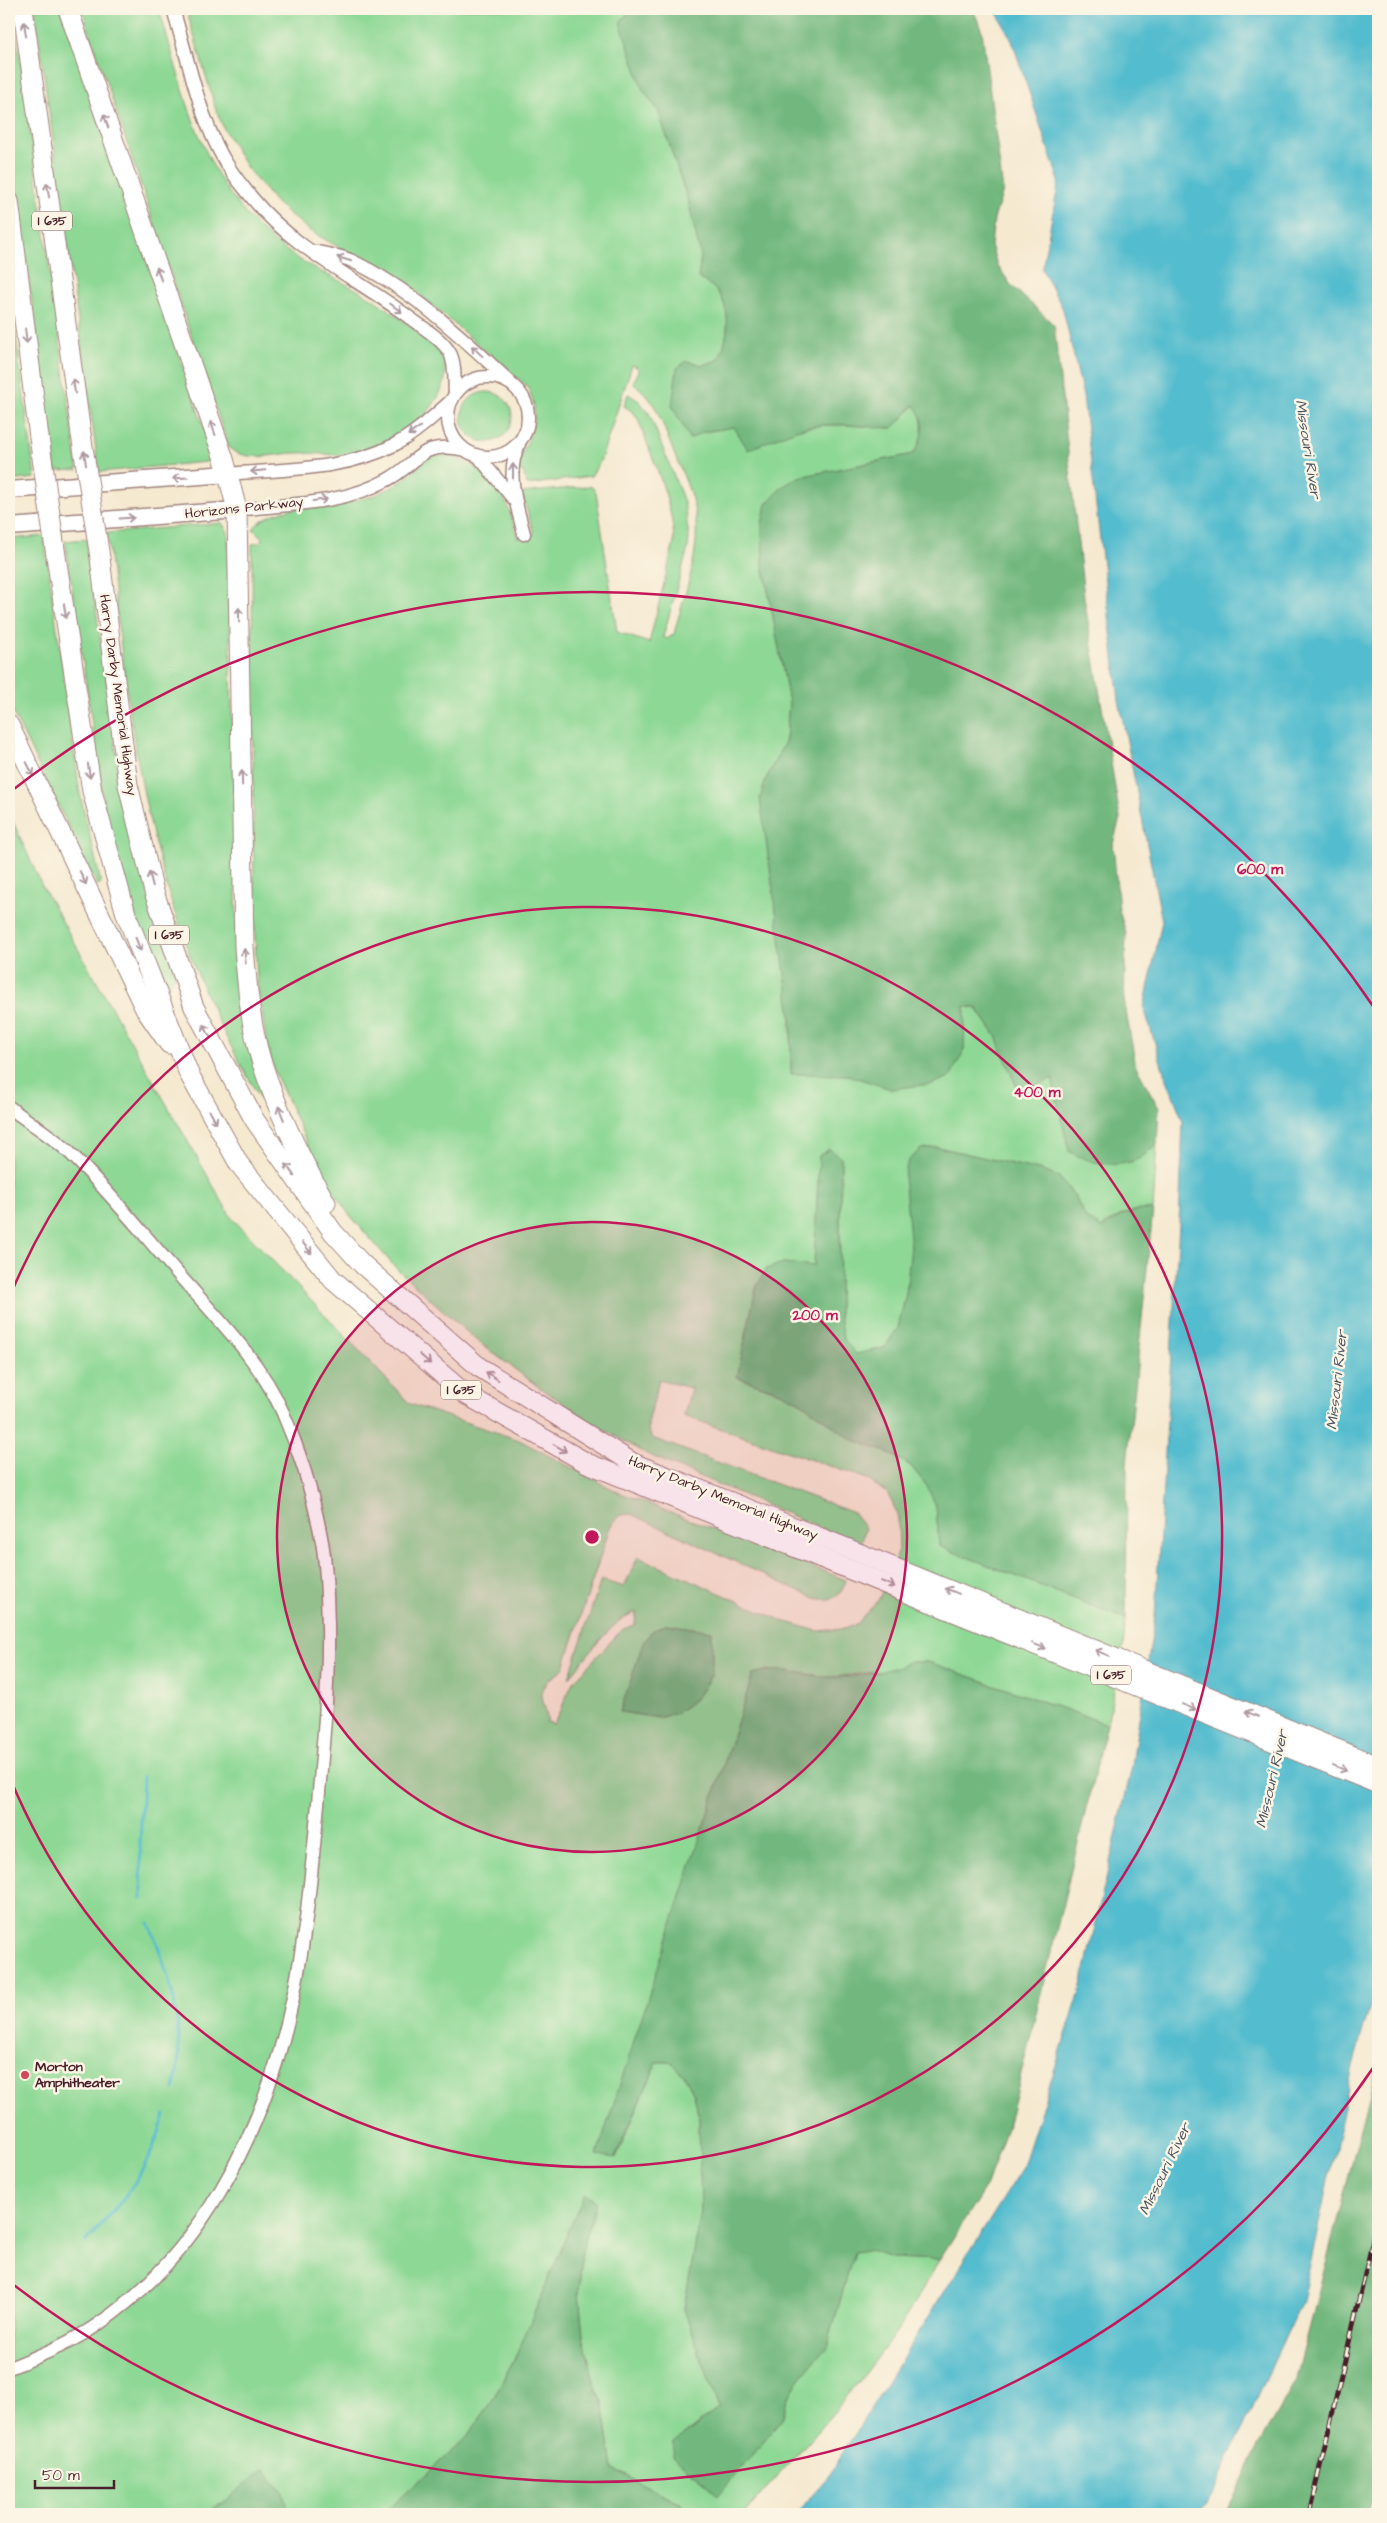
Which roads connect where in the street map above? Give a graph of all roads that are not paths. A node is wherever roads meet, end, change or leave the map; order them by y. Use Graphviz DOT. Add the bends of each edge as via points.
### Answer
graph roads {
  1 [pos="23,9"];
  2 [pos="68,9"];
  3 [pos="173,9"];
  4 [pos="9,201"];
  5 [pos="313,251"];
  6 [pos="512,384"];
  7 [pos="454,397"];
  8 [pos="520,442"];
  9 [pos="465,450"];
  10 [pos="478,456"];
  11 [pos="228,474"];
  12 [pos="9,490"];
  13 [pos="515,501"];
  14 [pos="237,510"];
  15 [pos="9,527"];
  16 [pos="524,534"];
  17 [pos="9,726"];
  18 [pos="189,1074"];
  19 [pos="9,1107"];
  20 [pos="362,1264"];
  21 [pos="846,1557"];
  22 [pos="1378,1766"];
  23 [pos="1378,1784"];
  24 [pos="9,2368"];
  20 -- 1 [label="highway, Harry Darby Memorial Highway / I 635, one-way, bridge" via="333,1232 254,1119 194,1007 154,892 128,785 100,558"];
  11 -- 2 [label="highway, one-way"];
  3 -- 5 [label="street" via="210,131 229,169 255,201"];
  4 -- 18 [label="highway, Harry Darby Memorial Highway / I 635, one-way, bridge" via="39,437 92,791 126,914"];
  6 -- 5 [label="street, one-way" via="445,322 389,283 349,260"];
  5 -- 7 [label="street, one-way" via="441,342 450,353 454,366"];
  6 -- 7 [label="street" via="501,378 482,378 464,385"];
  6 -- 8 [label="street" via="521,394 528,412 526,431"];
  7 -- 9 [label="street" via="448,414 450,428 455,440"];
  7 -- 11 [label="street, one-way" via="427,422 395,444 371,455 342,463"];
  8 -- 10 [label="street" via="500,456"];
  13 -- 8 [label="street, one-way" via="513,461"];
  9 -- 10 [label="street"];
  14 -- 9 [label="street, Horizons Parkway, one-way" via="364,492 395,476 421,452"];
  10 -- 13 [label="street"];
  11 -- 12 [label="main road, one-way"];
  11 -- 14 [label="highway"];
  13 -- 16 [label="street"];
  15 -- 14 [label="main road, Horizons Parkway, one-way"];
  20 -- 14 [label="highway, one-way" via="309,1174 281,1114 261,1059 249,1000 244,947"];
  17 -- 18 [label="highway, one-way" via="146,1009"];
  18 -- 21 [label="highway, Harry Darby Memorial Highway / I 635, one-way" via="240,1164 333,1280 465,1394 587,1463"];
  19 -- 24 [label="street" via="67,1150 227,1329 255,1364 277,1402 302,1462 323,1544 328,1662 307,1907 288,2018 270,2084 239,2160 189,2236 145,2287 94,2328"];
  21 -- 20 [label="highway, Harry Darby Memorial Highway / I 635, one-way" via="633,1463 479,1367"];
  22 -- 21 [label="highway, Harry Darby Memorial Highway / I 635, one-way"];
  21 -- 23 [label="highway, Harry Darby Memorial Highway / I 635, one-way"];
}
